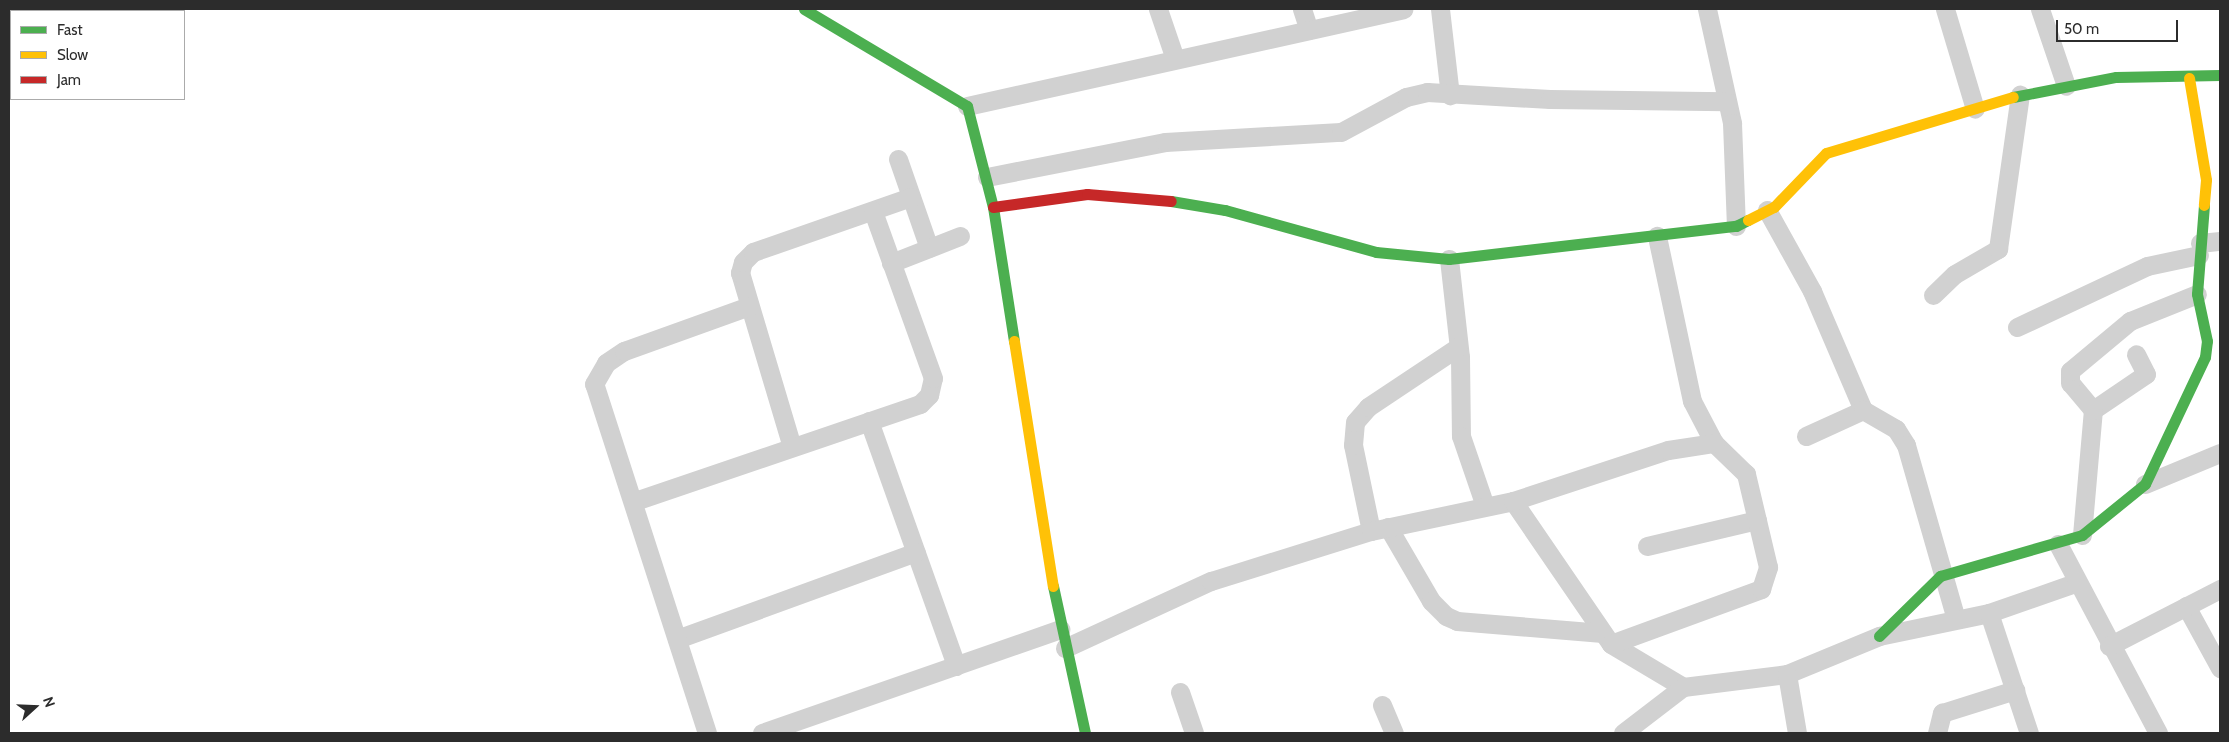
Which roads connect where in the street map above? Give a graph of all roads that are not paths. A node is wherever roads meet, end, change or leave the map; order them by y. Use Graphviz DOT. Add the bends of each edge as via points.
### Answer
graph roads {
  1 [pos="804,9"];
  2 [pos="1158,9"];
  3 [pos="1302,9"];
  4 [pos="1398,9"];
  5 [pos="1440,9"];
  6 [pos="1707,9"];
  7 [pos="1945,9"];
  8 [pos="2040,9"];
  9 [pos="1309,30"];
  10 [pos="1175,59"];
  11 [pos="2220,75"];
  12 [pos="2189,78"];
  13 [pos="2066,86"];
  14 [pos="1450,95"];
  15 [pos="2020,95"];
  16 [pos="1726,101"];
  17 [pos="967,106"];
  18 [pos="1975,109"];
  19 [pos="898,159"];
  20 [pos="987,177"];
  21 [pos="911,197"];
  22 [pos="993,207"];
  23 [pos="1767,210"];
  24 [pos="872,211"];
  25 [pos="1736,226"];
  26 [pos="960,236"];
  27 [pos="1657,236"];
  28 [pos="2220,241"];
  29 [pos="929,248"];
  30 [pos="2199,249"];
  31 [pos="1449,259"];
  32 [pos="891,263"];
  33 [pos="2197,294"];
  34 [pos="1932,295"];
  35 [pos="749,306"];
  36 [pos="2018,328"];
  37 [pos="1458,347"];
  38 [pos="2136,354"];
  39 [pos="1863,410"];
  40 [pos="2093,410"];
  41 [pos="869,421"];
  42 [pos="1806,436"];
  43 [pos="1714,443"];
  44 [pos="792,447"];
  45 [pos="2220,453"];
  46 [pos="2145,484"];
  47 [pos="635,501"];
  48 [pos="1513,501"];
  49 [pos="1485,506"];
  50 [pos="1757,520"];
  51 [pos="1379,529"];
  52 [pos="2082,535"];
  53 [pos="2058,544"];
  54 [pos="1647,546"];
  55 [pos="916,552"];
  56 [pos="1940,576"];
  57 [pos="2075,583"];
  58 [pos="2220,589"];
  59 [pos="2186,606"];
  60 [pos="1989,613"];
  61 [pos="1956,619"];
  62 [pos="1060,629"];
  63 [pos="1879,636"];
  64 [pos="677,639"];
  65 [pos="1607,639"];
  66 [pos="2110,646"];
  67 [pos="1065,648"];
  68 [pos="956,666"];
  69 [pos="2220,668"];
  70 [pos="1787,674"];
  71 [pos="1683,687"];
  72 [pos="2015,690"];
  73 [pos="1180,692"];
  74 [pos="1382,705"];
  75 [pos="707,733"];
  76 [pos="762,733"];
  77 [pos="1085,733"];
  78 [pos="1194,733"];
  79 [pos="1394,733"];
  80 [pos="1623,733"];
  81 [pos="1797,733"];
  82 [pos="1937,733"];
  83 [pos="2030,733"];
  84 [pos="2158,733"];
  1 -- 17 [label="street"];
  2 -- 10 [label="street"];
  3 -- 9 [label="street"];
  4 -- 9 [label="street"];
  5 -- 14 [label="street"];
  6 -- 16 [label="street"];
  7 -- 18 [label="street"];
  8 -- 13 [label="street"];
  9 -- 10 [label="street"];
  10 -- 17 [label="street"];
  11 -- 12 [label="street"];
  12 -- 13 [label="street" via="2134,74"];
  12 -- 30 [label="street" via="2206,180"];
  13 -- 15 [label="street"];
  14 -- 16 [label="street"];
  14 -- 20 [label="street" via="1428,92 1406,98 1370,120 1324,135 1236,135 1165,142"];
  15 -- 18 [label="street"];
  15 -- 34 [label="street" via="1998,249 1955,274"];
  16 -- 25 [label="street" via="1732,123"];
  17 -- 20 [label="street"];
  18 -- 23 [label="street" via="1826,153 1795,189"];
  19 -- 21 [label="street"];
  20 -- 22 [label="street"];
  21 -- 24 [label="street"];
  21 -- 29 [label="street"];
  22 -- 31 [label="street" via="1088,194 1161,200 1226,210 1376,252"];
  22 -- 62 [label="street"];
  23 -- 25 [label="street"];
  23 -- 39 [label="street" via="1812,291"];
  24 -- 32 [label="street"];
  24 -- 35 [label="street" via="753,252 743,262 740,273"];
  25 -- 27 [label="street"];
  26 -- 29 [label="street"];
  27 -- 31 [label="street"];
  27 -- 43 [label="street" via="1692,400"];
  28 -- 30 [label="street"];
  29 -- 32 [label="street"];
  30 -- 33 [label="street"];
  30 -- 36 [label="street" via="2147,266"];
  31 -- 37 [label="street"];
  32 -- 41 [label="street" via="933,389 920,404"];
  33 -- 40 [label="street" via="2130,321 2070,371 2070,383"];
  33 -- 46 [label="street" via="2207,342 2205,357"];
  35 -- 44 [label="street"];
  35 -- 47 [label="street" via="624,351 599,372 594,384"];
  37 -- 49 [label="street" via="1461,436"];
  37 -- 51 [label="street" via="1368,407 1355,422 1353,445"];
  38 -- 40 [label="street" via="2146,374"];
  39 -- 42 [label="street"];
  39 -- 56 [label="street" via="1896,430 1906,445"];
  40 -- 52 [label="street"];
  41 -- 44 [label="street"];
  41 -- 55 [label="street"];
  43 -- 48 [label="street" via="1668,450"];
  43 -- 50 [label="street" via="1746,474"];
  44 -- 47 [label="street"];
  45 -- 46 [label="street"];
  46 -- 52 [label="street"];
  47 -- 64 [label="street"];
  48 -- 49 [label="street"];
  48 -- 65 [label="street"];
  49 -- 51 [label="street"];
  50 -- 54 [label="street"];
  50 -- 65 [label="street" via="1768,566 1761,589"];
  51 -- 65 [label="street" via="1431,601 1446,616 1458,621"];
  51 -- 67 [label="street" via="1211,581"];
  52 -- 53 [label="street"];
  53 -- 56 [label="street"];
  53 -- 57 [label="street"];
  55 -- 64 [label="street"];
  55 -- 68 [label="street"];
  56 -- 61 [label="street"];
  56 -- 63 [label="street"];
  57 -- 60 [label="street"];
  57 -- 66 [label="street"];
  58 -- 59 [label="street"];
  59 -- 66 [label="street"];
  59 -- 69 [label="street"];
  60 -- 61 [label="street"];
  60 -- 72 [label="street"];
  61 -- 63 [label="street"];
  62 -- 67 [label="street"];
  62 -- 68 [label="street"];
  63 -- 70 [label="street"];
  64 -- 75 [label="street"];
  65 -- 71 [label="street"];
  66 -- 84 [label="street"];
  67 -- 77 [label="street"];
  68 -- 76 [label="street"];
  70 -- 71 [label="street"];
  70 -- 81 [label="street"];
  71 -- 80 [label="street"];
  72 -- 82 [label="street" via="1942,713"];
  72 -- 83 [label="street"];
  73 -- 78 [label="street"];
  74 -- 79 [label="street"];
}
